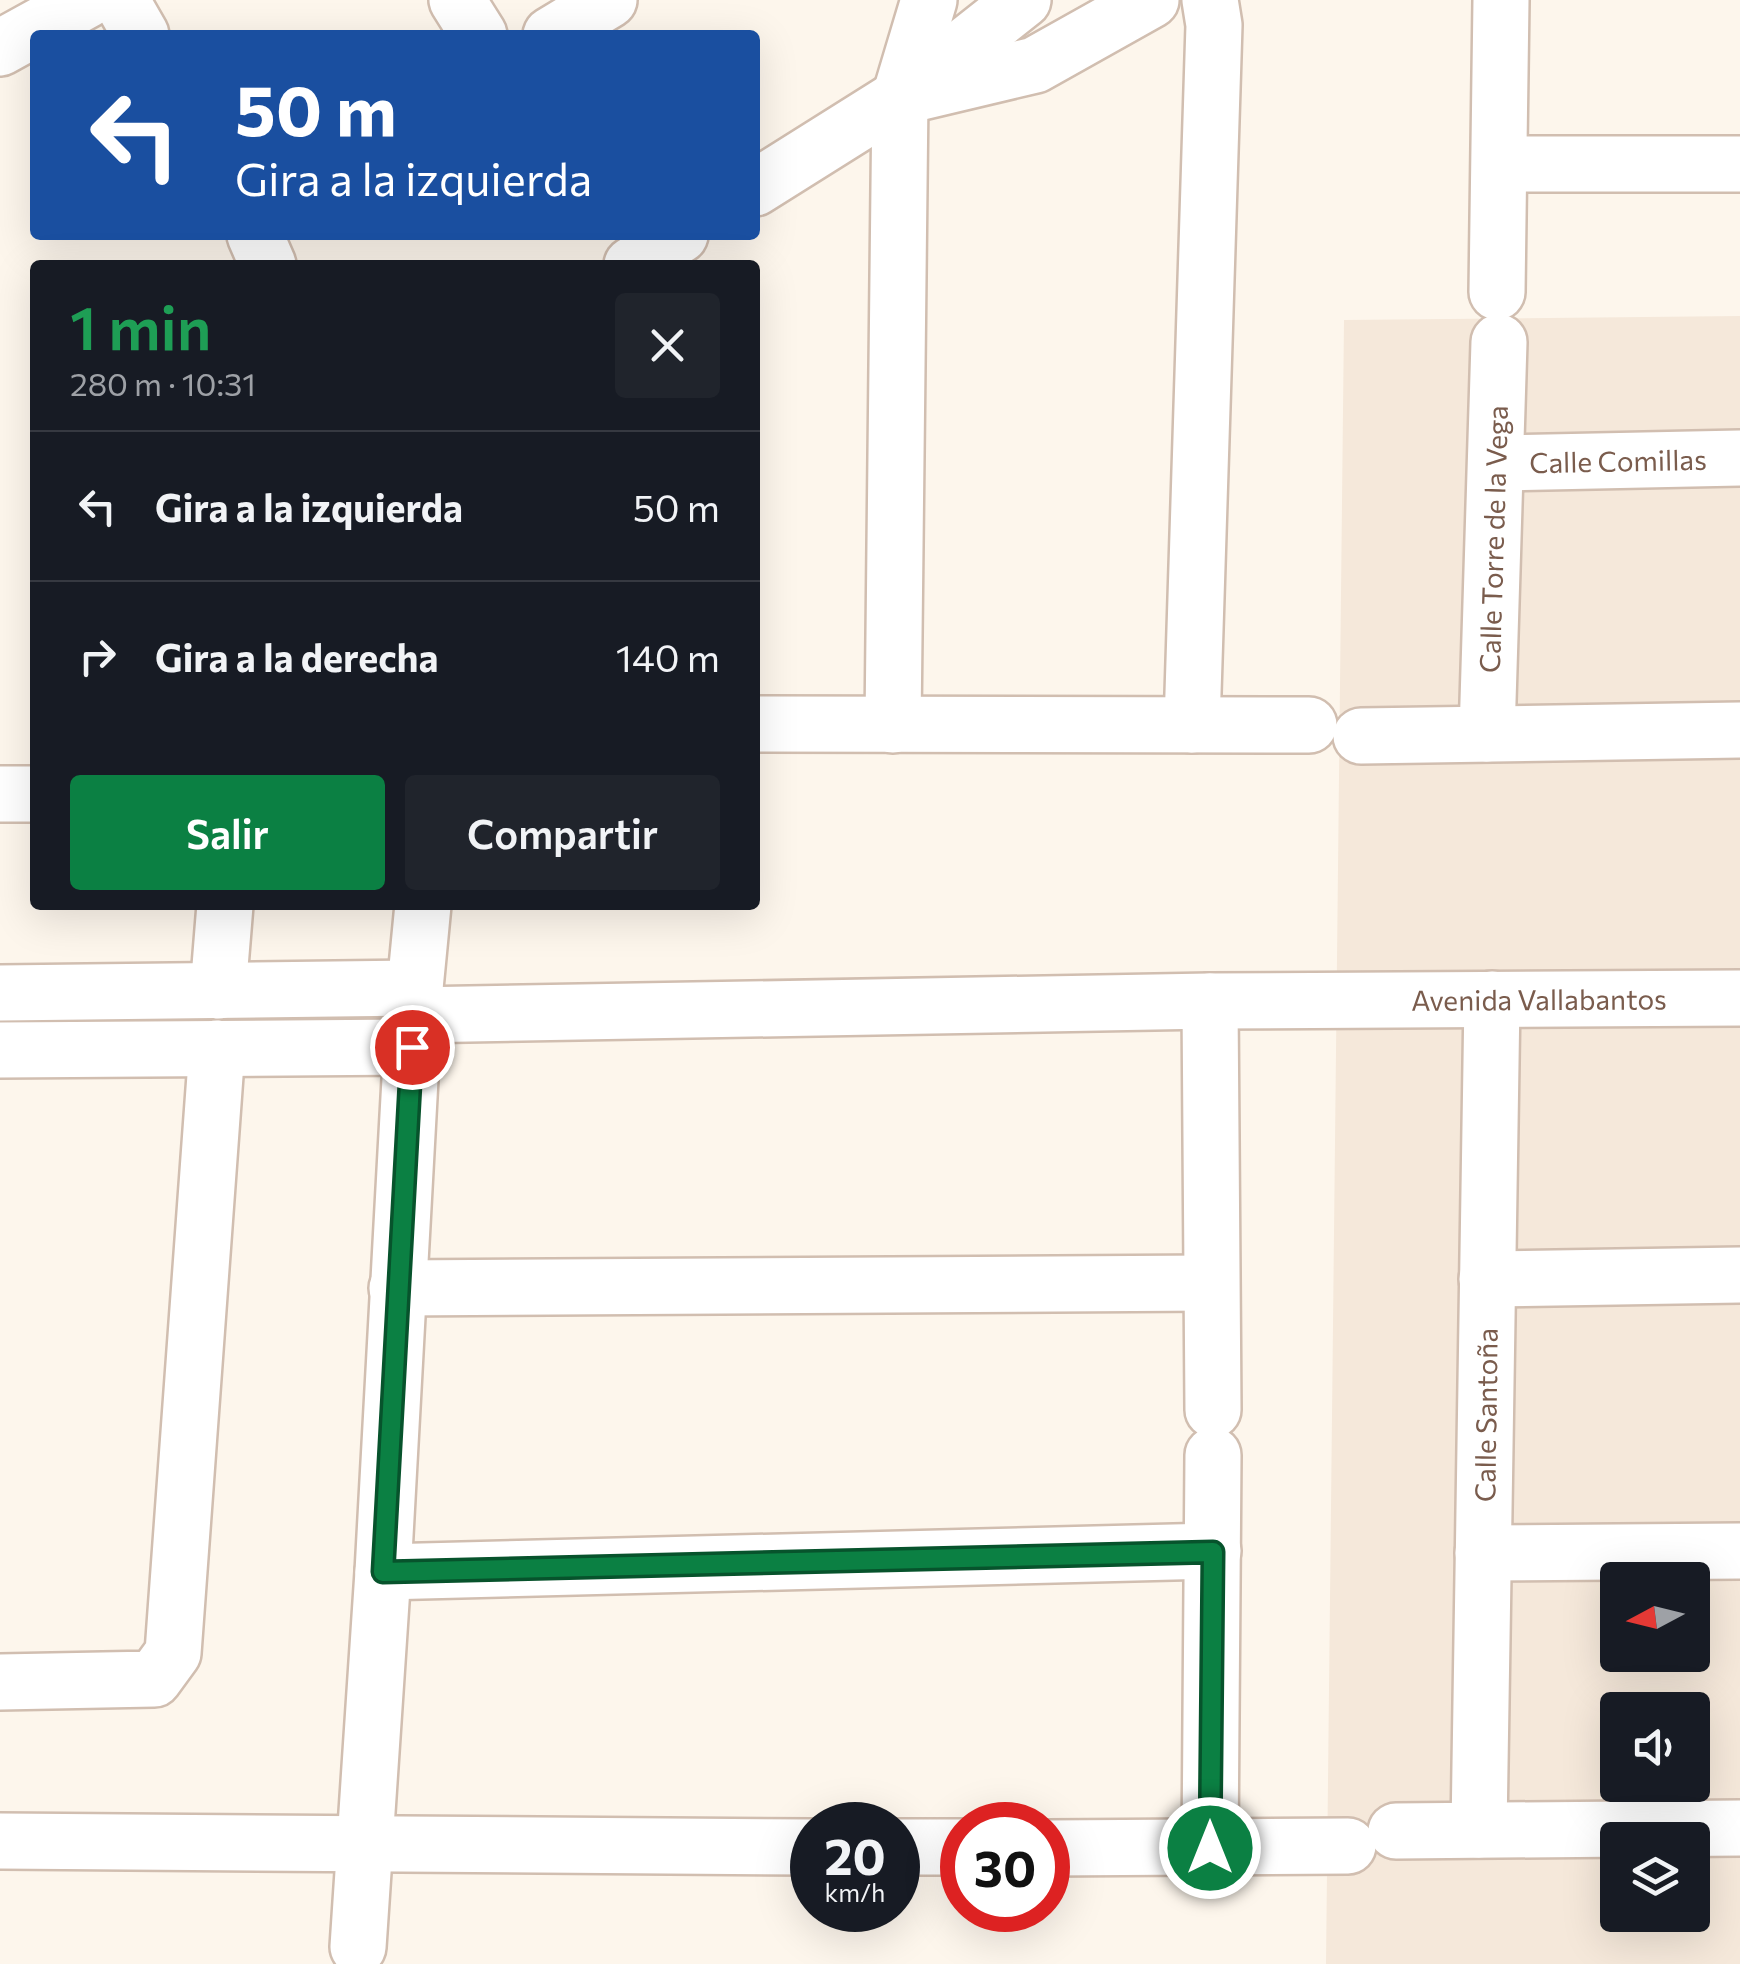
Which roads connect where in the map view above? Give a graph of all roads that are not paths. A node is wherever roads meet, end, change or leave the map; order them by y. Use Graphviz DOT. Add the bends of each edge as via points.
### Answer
graph roads {
  1 [pos="87,0"];
  2 [pos="121,0"];
  3 [pos="457,0"];
  4 [pos="609,0"];
  5 [pos="929,0"];
  6 [pos="1023,0"];
  7 [pos="1152,0"];
  8 [pos="1210,0"];
  9 [pos="1501,0"];
  10 [pos="33,30"];
  11 [pos="138,30"];
  12 [pos="476,30"];
  13 [pos="559,30"];
  14 [pos="30,31"];
  15 [pos="0,48"];
  16 [pos="900,97"];
  17 [pos="1500,164"];
  18 [pos="1740,164"];
  19 [pos="760,185"];
  20 [pos="672,240"];
  21 [pos="640,260"];
  22 [pos="1740,458"];
  23 [pos="1496,463"];
  24 [pos="760,724"];
  25 [pos="893,725"];
  26 [pos="1192,726"];
  27 [pos="1740,730"];
  28 [pos="1487,734"];
  29 [pos="0,794"];
  30 [pos="30,794"];
  31 [pos="225,910"];
  32 [pos="423,910"];
  33 [pos="218,990"];
  34 [pos="0,992"];
  35 [pos="1740,998"];
  36 [pos="1492,999"];
  37 [pos="1210,1001"];
  38 [pos="414,1016"];
  39 [pos="218,1048"];
  40 [pos="0,1050"];
  41 [pos="1740,1276"];
  42 [pos="1488,1279"];
  43 [pos="1210,1283"];
  44 [pos="397,1288"];
  45 [pos="1740,1551"];
  46 [pos="1213,1552"];
  47 [pos="1484,1553"];
  48 [pos="383,1572"];
  49 [pos="0,1682"];
  50 [pos="1740,1828"];
  51 [pos="1479,1830"];
  52 [pos="0,1841"];
  53 [pos="364,1845"];
  54 [pos="790,1846"];
  55 [pos="1070,1848"];
  56 [pos="1210,1848"];
  57 [pos="358,1947"];
  1 -- 10 [label="street"];
  2 -- 11 [label="street"];
  3 -- 12 [label="street"];
  4 -- 13 [label="street"];
  5 -- 16 [label="street"];
  6 -- 16 [label="street"];
  7 -- 16 [label="street" via="1035,65"];
  8 -- 26 [label="street"];
  9 -- 17 [label="street, Calle Torre de la Vega"];
  14 -- 15 [label="street"];
  16 -- 19 [label="street"];
  16 -- 25 [label="street"];
  17 -- 18 [label="street"];
  17 -- 23 [label="street, Calle Torre de la Vega"];
  20 -- 21 [label="street"];
  22 -- 23 [label="street, Calle Comillas"];
  23 -- 28 [label="street, Calle Torre de la Vega"];
  24 -- 25 [label="street"];
  25 -- 26 [label="street"];
  26 -- 28 [label="street"];
  27 -- 28 [label="street"];
  29 -- 30 [label="street"];
  31 -- 33 [label="street"];
  32 -- 38 [label="street"];
  33 -- 34 [label="street"];
  33 -- 38 [label="street"];
  35 -- 36 [label="street, Avenida Vallabantos"];
  36 -- 37 [label="street, Avenida Vallabantos"];
  36 -- 42 [label="street, Calle Santoña"];
  37 -- 38 [label="street, Avenida Vallabantos"];
  37 -- 43 [label="street"];
  38 -- 39 [label="street"];
  38 -- 44 [label="street"];
  39 -- 40 [label="street"];
  39 -- 49 [label="street" via="173,1654 154,1679"];
  41 -- 42 [label="street"];
  42 -- 47 [label="street, Calle Santoña"];
  43 -- 44 [label="street"];
  43 -- 46 [label="street"];
  44 -- 48 [label="street"];
  45 -- 47 [label="street"];
  46 -- 48 [label="street"];
  46 -- 56 [label="street"];
  47 -- 51 [label="street, Calle Santoña"];
  48 -- 53 [label="street"];
  50 -- 51 [label="street"];
  51 -- 56 [label="street"];
  52 -- 53 [label="street"];
  53 -- 54 [label="street"];
  53 -- 57 [label="street"];
  55 -- 56 [label="street"];
}
